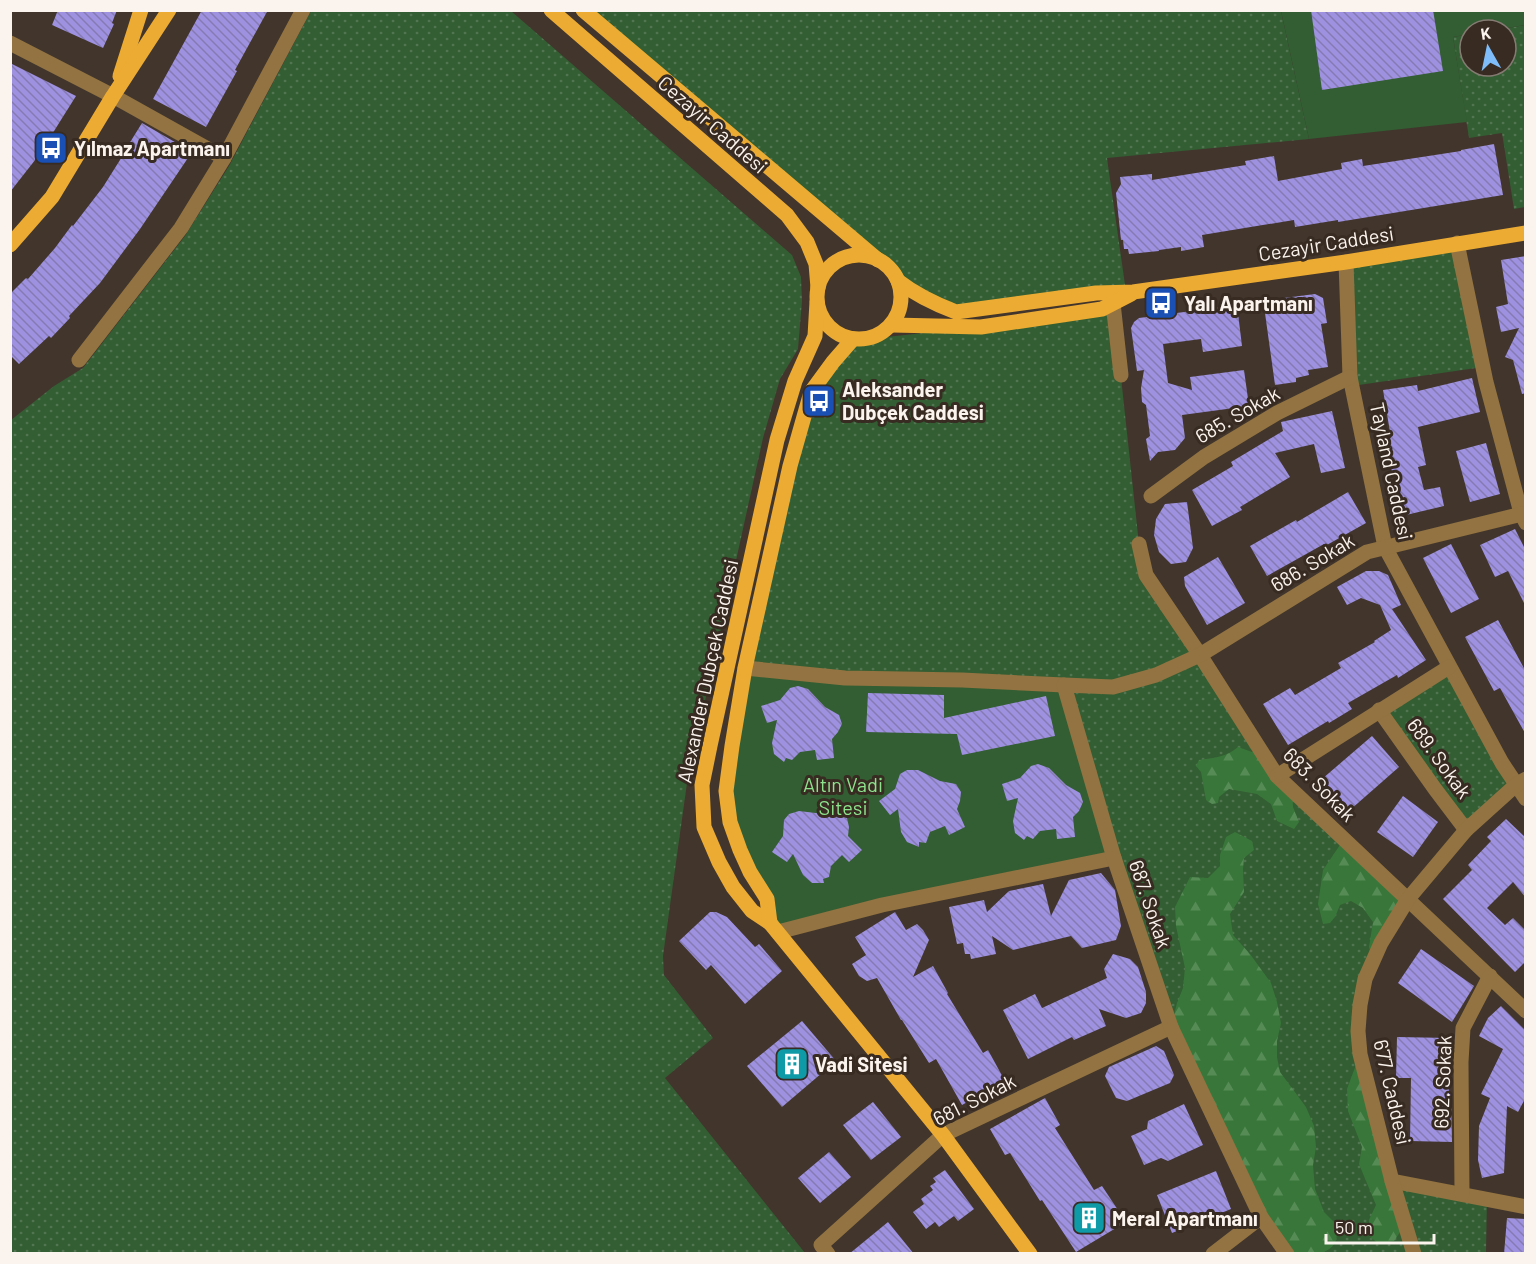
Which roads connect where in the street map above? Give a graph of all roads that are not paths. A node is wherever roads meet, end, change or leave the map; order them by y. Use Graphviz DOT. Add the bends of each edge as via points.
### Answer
graph roads {
  1 [pos="141,10"];
  2 [pos="169,10"];
  3 [pos="303,10"];
  4 [pos="551,10"];
  5 [pos="583,10"];
  6 [pos="10,44"];
  7 [pos="113,96"];
  8 [pos="224,158"];
  9 [pos="1526,233"];
  10 [pos="1457,243"];
  11 [pos="10,245"];
  12 [pos="878,260"];
  13 [pos="1346,262"];
  14 [pos="898,281"];
  15 [pos="1133,292"];
  16 [pos="818,295"];
  17 [pos="1107,306"];
  18 [pos="892,325"];
  19 [pos="853,339"];
  20 [pos="79,360"];
  21 [pos="1121,375"];
  22 [pos="1350,377"];
  23 [pos="1151,496"];
  24 [pos="1524,516"];
  25 [pos="1139,544"];
  26 [pos="1385,548"];
  27 [pos="1200,655"];
  28 [pos="1449,667"];
  29 [pos="745,668"];
  30 [pos="1064,685"];
  31 [pos="1379,710"];
  32 [pos="1277,776"];
  33 [pos="1521,782"];
  34 [pos="1526,799"];
  35 [pos="1466,830"];
  36 [pos="1114,858"];
  37 [pos="1408,898"];
  38 [pos="774,928"];
  39 [pos="1490,976"];
  40 [pos="1526,1011"];
  41 [pos="1171,1027"];
  42 [pos="943,1135"];
  43 [pos="1392,1181"];
  44 [pos="1462,1194"];
  45 [pos="1526,1207"];
  46 [pos="1261,1217"];
  47 [pos="824,1249"];
  48 [pos="1030,1254"];
  49 [pos="1213,1254"];
  50 [pos="1287,1254"];
  51 [pos="1413,1254"];
  1 -- 7 [label="main road"];
  2 -- 7 [label="main road"];
  3 -- 8 [label="street"];
  4 -- 16 [label="main road, Cezayir Caddesi" via="787,215 807,242 816,264"];
  5 -- 12 [label="main road, Cezayir Caddesi"];
  6 -- 7 [label="street"];
  7 -- 8 [label="street"];
  7 -- 11 [label="main road" via="52,197"];
  8 -- 20 [label="street" via="181,228"];
  9 -- 10 [label="main road, Cezayir Caddesi"];
  10 -- 13 [label="main road, Cezayir Caddesi"];
  10 -- 24 [label="street" via="1486,382"];
  12 -- 14 [label="main road"];
  12 -- 16 [label="main road" via="856,255 843,258 823,276"];
  13 -- 15 [label="main road, Cezayir Caddesi"];
  13 -- 22 [label="street, Tayland Caddesi"];
  14 -- 15 [label="main road, Cezayir Caddesi" via="934,304 956,312 1096,293"];
  14 -- 18 [label="main road" via="902,298"];
  15 -- 17 [label="main road, Cezayir Caddesi"];
  16 -- 19 [label="main road" via="821,315 829,327"];
  16 -- 38 [label="main road, Alexander Dubçek Caddesi" via="815,336 795,381 777,440 702,785 704,827 718,862 752,911"];
  17 -- 18 [label="main road, Cezayir Caddesi" via="981,327"];
  17 -- 21 [label="street"];
  18 -- 19 [label="main road" via="881,334"];
  19 -- 29 [label="main road, Alexander Dubçek Caddesi" via="811,392 790,465"];
  22 -- 23 [label="street, 685. Sokak" via="1277,413 1204,457"];
  22 -- 26 [label="street, Tayland Caddesi"];
  24 -- 26 [label="street, 686. Sokak"];
  25 -- 27 [label="street, 683. Sokak" via="1146,575"];
  26 -- 27 [label="street, 686. Sokak" via="1367,552"];
  26 -- 28 [label="street, Tayland Caddesi"];
  27 -- 30 [label="street" via="1156,675 1113,687"];
  27 -- 32 [label="street, 683. Sokak"];
  28 -- 31 [label="street"];
  28 -- 33 [label="street, Tayland Caddesi" via="1502,763"];
  29 -- 30 [label="street" via="845,678"];
  29 -- 38 [label="main road, Alexander Dubçek Caddesi" via="726,791 730,822 750,872 767,899"];
  30 -- 36 [label="street, 687. Sokak"];
  31 -- 32 [label="street"];
  31 -- 35 [label="street, 689. Sokak"];
  32 -- 37 [label="street, 683. Sokak"];
  33 -- 34 [label="street, Tayland Caddesi"];
  33 -- 35 [label="street, 677. Caddesi"];
  35 -- 37 [label="street, 677. Caddesi"];
  36 -- 38 [label="street"];
  36 -- 41 [label="street, 687. Sokak"];
  37 -- 39 [label="street, 683. Sokak"];
  37 -- 43 [label="street, 677. Caddesi" via="1365,979 1358,1031 1360,1054"];
  38 -- 42 [label="main road"];
  39 -- 40 [label="street, 683. Sokak"];
  39 -- 44 [label="street, 692. Sokak" via="1463,1028"];
  41 -- 42 [label="street, 681. Sokak"];
  41 -- 46 [label="street, 687. Sokak"];
  42 -- 47 [label="street, 681. Sokak"];
  42 -- 48 [label="main road"];
  43 -- 44 [label="street"];
  43 -- 51 [label="street, 677. Caddesi"];
  44 -- 45 [label="street"];
  46 -- 49 [label="street"];
  46 -- 50 [label="street, 687. Sokak"];
}
